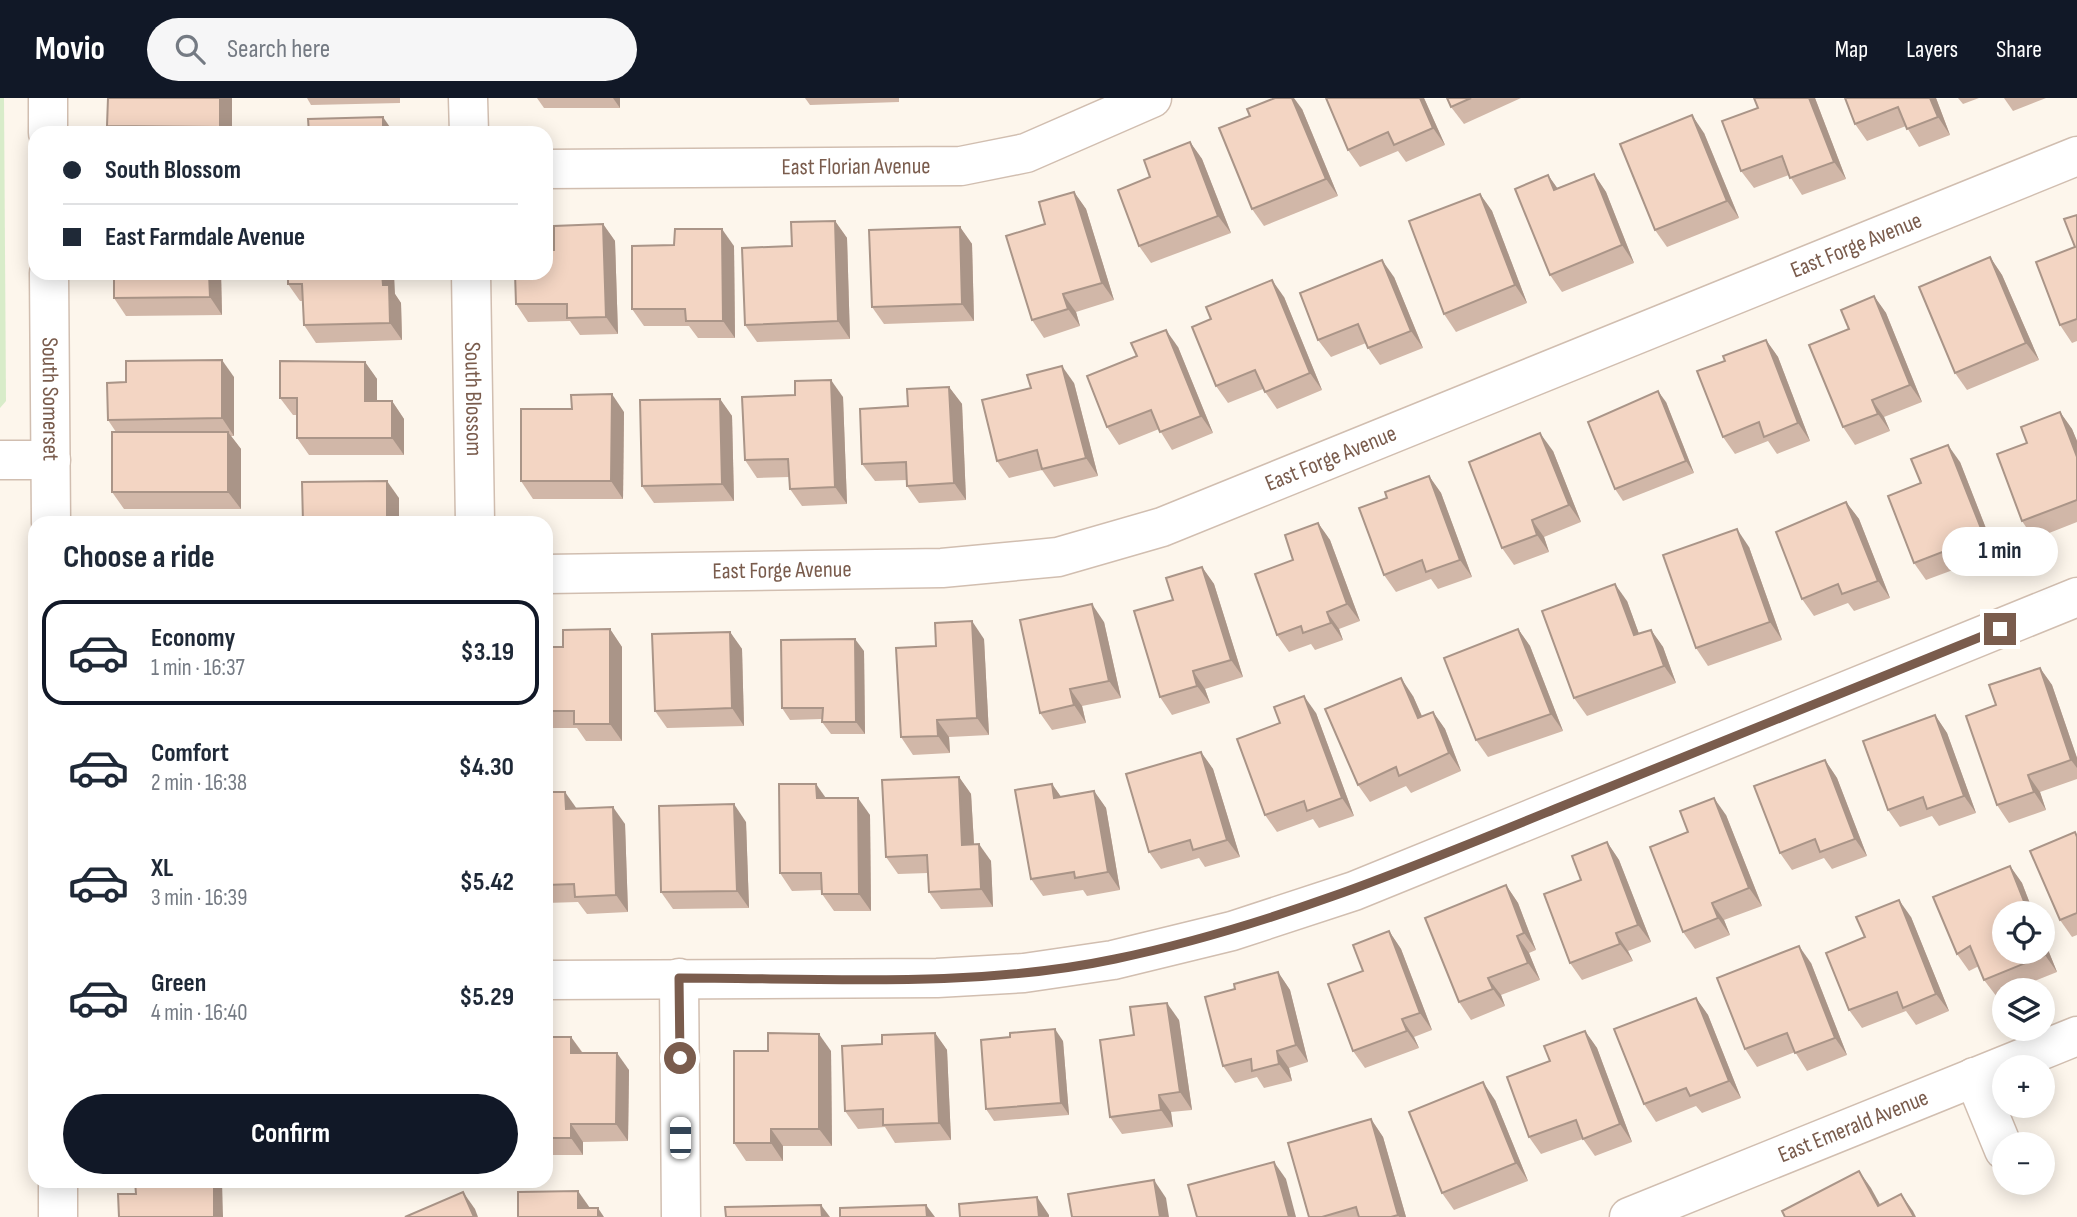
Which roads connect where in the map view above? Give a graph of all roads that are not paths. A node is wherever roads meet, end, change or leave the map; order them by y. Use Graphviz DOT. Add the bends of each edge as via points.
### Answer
graph roads {
  1 [pos="48,98"];
  2 [pos="468,98"];
  3 [pos="1152,98"];
  4 [pos="48,126"];
  5 [pos="469,126"];
  6 [pos="2077,156"];
  7 [pos="553,169"];
  8 [pos="49,280"];
  9 [pos="471,280"];
  10 [pos="0,460"];
  11 [pos="51,460"];
  12 [pos="51,516"];
  13 [pos="475,516"];
  14 [pos="553,574"];
  15 [pos="2077,597"];
  16 [pos="679,978"];
  17 [pos="553,980"];
  18 [pos="2077,1035"];
  19 [pos="1974,1077"];
  20 [pos="1997,1132"];
  21 [pos="58,1188"];
  22 [pos="58,1217"];
  23 [pos="681,1217"];
  24 [pos="1629,1217"];
  1 -- 4 [label="street"];
  2 -- 5 [label="street"];
  3 -- 7 [label="street, East Florian Avenue" via="1026,153 961,166"];
  6 -- 14 [label="street, East Forge Avenue" via="1162,527 1058,558 942,568"];
  8 -- 11 [label="street, South Somerset"];
  9 -- 13 [label="street, South Blossom"];
  10 -- 11 [label="street"];
  11 -- 12 [label="street, South Somerset"];
  15 -- 16 [label="street" via="1354,891 1232,931 1113,960 1024,973 937,978"];
  16 -- 17 [label="street"];
  16 -- 23 [label="street"];
  18 -- 19 [label="street, East Emerald Avenue"];
  19 -- 20 [label="street"];
  19 -- 24 [label="street, East Emerald Avenue"];
  21 -- 22 [label="street"];
}
